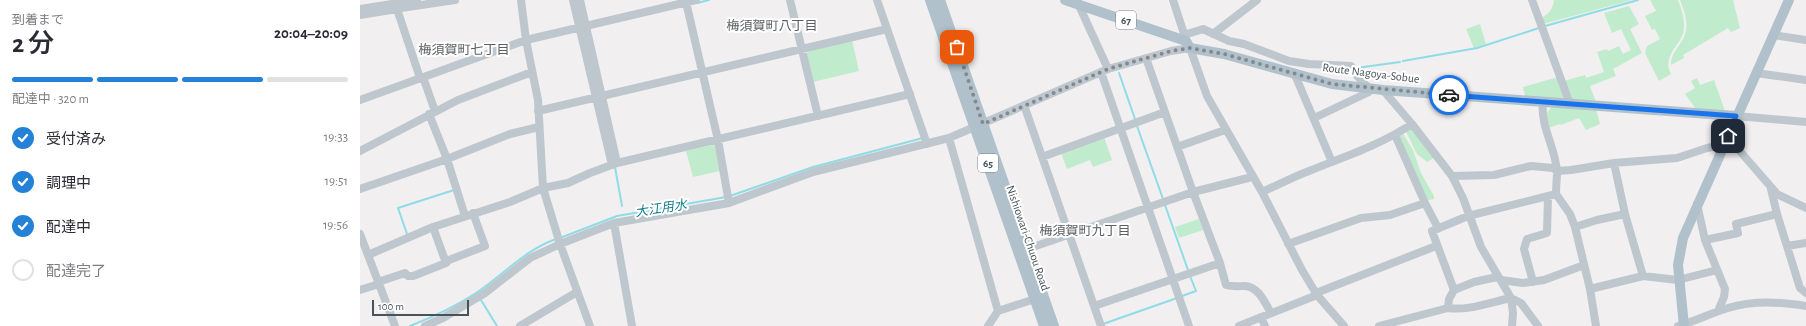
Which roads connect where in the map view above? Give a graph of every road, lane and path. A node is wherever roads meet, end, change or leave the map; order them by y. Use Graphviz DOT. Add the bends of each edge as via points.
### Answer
graph roads {
  1 [pos="417,0"];
  2 [pos="455,0"];
  3 [pos="521,0"];
  4 [pos="573,0"];
  5 [pos="580,0"];
  6 [pos="696,0"];
  7 [pos="790,0"];
  8 [pos="877,0"];
  9 [pos="930,0"];
  10 [pos="940,0"];
  11 [pos="1065,0"];
  12 [pos="1173,0"];
  13 [pos="1257,0"];
  14 [pos="1532,0"];
  15 [pos="1789,0"];
  16 [pos="686,2"];
  17 [pos="1077,2"];
  18 [pos="398,6"];
  19 [pos="360,9"];
  20 [pos="360,15"];
  21 [pos="583,27"];
  22 [pos="887,29"];
  23 [pos="1213,34"];
  24 [pos="1773,35"];
  25 [pos="526,40"];
  26 [pos="1806,40"];
  27 [pos="1187,41"];
  28 [pos="802,49"];
  29 [pos="1146,58"];
  30 [pos="1104,71"];
  31 [pos="532,72"];
  32 [pos="702,72"];
  33 [pos="1756,73"];
  34 [pos="1295,75"];
  35 [pos="422,78"];
  36 [pos="1806,80"];
  37 [pos="1369,88"];
  38 [pos="1383,90"];
  39 [pos="910,94"];
  40 [pos="599,96"];
  41 [pos="360,100"];
  42 [pos="1543,102"];
  43 [pos="1570,104"];
  44 [pos="1024,105"];
  45 [pos="538,111"];
  46 [pos="1165,112"];
  47 [pos="432,113"];
  48 [pos="818,116"];
  49 [pos="1736,116"];
  50 [pos="1314,118"];
  51 [pos="1806,122"];
  52 [pos="1412,124"];
  53 [pos="980,125"];
  54 [pos="539,127"];
  55 [pos="1120,128"];
  56 [pos="1225,130"];
  57 [pos="1395,135"];
  58 [pos="949,138"];
  59 [pos="718,140"];
  60 [pos="926,140"];
  61 [pos="1723,145"];
  62 [pos="1177,147"];
  63 [pos="360,151"];
  64 [pos="1042,157"];
  65 [pos="447,159"];
  66 [pos="1332,162"];
  67 [pos="1614,163"];
  68 [pos="615,164"];
  69 [pos="1557,171"];
  70 [pos="1452,176"];
  71 [pos="1252,177"];
  72 [pos="1770,187"];
  73 [pos="543,188"];
  74 [pos="360,189"];
  75 [pos="1193,192"];
  76 [pos="1262,192"];
  77 [pos="1552,195"];
  78 [pos="728,199"];
  79 [pos="1425,203"];
  80 [pos="1697,204"];
  81 [pos="1148,207"];
  82 [pos="1806,208"];
  83 [pos="1625,214"];
  84 [pos="1777,214"];
  85 [pos="469,215"];
  86 [pos="1468,216"];
  87 [pos="614,223"];
  88 [pos="432,227"];
  89 [pos="1575,227"];
  90 [pos="1438,228"];
  91 [pos="360,234"];
  92 [pos="1069,235"];
  93 [pos="1705,240"];
  94 [pos="559,241"];
  95 [pos="1806,242"];
  96 [pos="1288,244"];
  97 [pos="1436,246"];
  98 [pos="1787,246"];
  99 [pos="1027,249"];
  100 [pos="368,254"];
  101 [pos="446,263"];
  102 [pos="1220,263"];
  103 [pos="1584,265"];
  104 [pos="1717,270"];
  105 [pos="1643,276"];
  106 [pos="1499,278"];
  107 [pos="1173,279"];
  108 [pos="1678,280"];
  109 [pos="1533,282"];
  110 [pos="379,283"];
  111 [pos="1590,289"];
  112 [pos="360,290"];
  113 [pos="1454,290"];
  114 [pos="577,292"];
  115 [pos="1806,293"];
  116 [pos="1317,294"];
  117 [pos="1511,298"];
  118 [pos="1035,299"];
  119 [pos="1094,306"];
  120 [pos="1806,306"];
  121 [pos="1448,308"];
  122 [pos="998,311"];
  123 [pos="1718,311"];
  124 [pos="1271,314"];
  125 [pos="1261,318"];
  126 [pos="1099,325"];
  127 [pos="395,326"];
  128 [pos="425,326"];
  129 [pos="520,326"];
  130 [pos="590,326"];
  131 [pos="632,326"];
  132 [pos="988,326"];
  133 [pos="1044,326"];
  134 [pos="1054,326"];
  135 [pos="1189,326"];
  136 [pos="1239,326"];
  137 [pos="1265,326"];
  138 [pos="1344,326"];
  139 [pos="1379,326"];
  140 [pos="1512,326"];
  141 [pos="1538,326"];
  142 [pos="1596,326"];
  143 [pos="1682,326"];
  1 -- 18 [label="street"];
  2 -- 18 [label="street"];
  3 -- 25 [label="street"];
  4 -- 21 [label="street"];
  5 -- 21 [label="street"];
  6 -- 16 [label="street"];
  7 -- 28 [label="street"];
  8 -- 22 [label="street"];
  9 -- 53 [label="main road, Nishiowari-Chuou Road / 65"];
  10 -- 53 [label="main road, Nishiowari-Chuou Road / 65"];
  11 -- 17 [label="main road, Route Nagoya-Sobue / 67"];
  12 -- 27 [label="street"];
  13 -- 23 [label="street"];
  14 -- 43 [label="street"];
  15 -- 24 [label="main road"];
  16 -- 21 [label="street"];
  16 -- 32 [label="street"];
  17 -- 27 [label="main road, Route Nagoya-Sobue / 67"];
  17 -- 30 [label="street"];
  18 -- 19 [label="street"];
  18 -- 20 [label="street"];
  18 -- 35 [label="street"];
  21 -- 25 [label="street"];
  21 -- 40 [label="street"];
  22 -- 28 [label="street"];
  22 -- 39 [label="street"];
  23 -- 27 [label="street" via="1203,29"];
  23 -- 37 [label="street" via="1289,61 1350,66"];
  24 -- 26 [label="street"];
  24 -- 33 [label="main road"];
  25 -- 31 [label="street"];
  25 -- 35 [label="street"];
  27 -- 29 [label="street"];
  27 -- 34 [label="main road, Route Nagoya-Sobue / 67"];
  27 -- 56 [label="street" via="1207,96"];
  28 -- 32 [label="street"];
  28 -- 48 [label="street"];
  29 -- 30 [label="street"];
  29 -- 46 [label="street"];
  30 -- 44 [label="street"];
  30 -- 55 [label="street"];
  31 -- 45 [label="street"];
  31 -- 47 [label="street"];
  32 -- 40 [label="street"];
  32 -- 59 [label="street"];
  33 -- 36 [label="street"];
  33 -- 49 [label="main road"];
  34 -- 37 [label="main road, Route Nagoya-Sobue / 67" via="1332,84"];
  34 -- 50 [label="street"];
  35 -- 41 [label="street"];
  35 -- 47 [label="street"];
  37 -- 38 [label="main road, Route Nagoya-Sobue / 67"];
  37 -- 50 [label="street" via="1369,92 1360,98"];
  38 -- 42 [label="main road, Route Nagoya-Sobue / 67"];
  38 -- 52 [label="street"];
  39 -- 48 [label="street"];
  39 -- 60 [label="street"];
  40 -- 45 [label="street"];
  40 -- 68 [label="street"];
  42 -- 43 [label="main road, Route Nagoya-Sobue / 67"];
  42 -- 69 [label="street" via="1544,121"];
  43 -- 49 [label="main road, Route Nagoya-Sobue / 67"];
  44 -- 53 [label="street"];
  44 -- 64 [label="street"];
  45 -- 54 [label="street"];
  46 -- 55 [label="street"];
  46 -- 62 [label="street"];
  47 -- 63 [label="street"];
  47 -- 65 [label="street"];
  48 -- 59 [label="street"];
  49 -- 51 [label="street"];
  49 -- 61 [label="main road"];
  50 -- 66 [label="street"];
  52 -- 57 [label="street"];
  52 -- 70 [label="street"];
  53 -- 58 [label="street"];
  53 -- 99 [label="main road, Nishiowari-Chuou Road / 65"];
  53 -- 118 [label="main road, Nishiowari-Chuou Road / 65"];
  54 -- 65 [label="street" via="510,134"];
  54 -- 73 [label="street"];
  55 -- 64 [label="street"];
  55 -- 81 [label="street"];
  56 -- 62 [label="street"];
  56 -- 71 [label="street"];
  57 -- 66 [label="street"];
  57 -- 79 [label="street"];
  58 -- 60 [label="street"];
  58 -- 122 [label="street"];
  59 -- 68 [label="street"];
  59 -- 78 [label="street"];
  60 -- 78 [label="street"];
  61 -- 67 [label="street" via="1677,158"];
  61 -- 72 [label="street" via="1738,149"];
  61 -- 80 [label="main road"];
  62 -- 75 [label="street"];
  64 -- 92 [label="street"];
  65 -- 74 [label="street"];
  65 -- 85 [label="street"];
  66 -- 76 [label="street"];
  67 -- 69 [label="street"];
  67 -- 83 [label="street"];
  68 -- 73 [label="street" via="568,183"];
  69 -- 70 [label="street" via="1553,168 1531,166 1494,175"];
  69 -- 77 [label="street"];
  70 -- 86 [label="street"];
  71 -- 75 [label="street"];
  71 -- 76 [label="street"];
  72 -- 82 [label="street" via="1777,194"];
  72 -- 84 [label="street"];
  73 -- 85 [label="street"];
  73 -- 94 [label="street"];
  75 -- 81 [label="street"];
  75 -- 102 [label="street"];
  76 -- 96 [label="street"];
  77 -- 86 [label="street"];
  77 -- 89 [label="street" via="1570,214"];
  77 -- 109 [label="street" via="1547,233 1528,239 1524,249"];
  78 -- 87 [label="street"];
  79 -- 90 [label="street"];
  79 -- 96 [label="street" via="1390,215 1361,218"];
  80 -- 93 [label="street"];
  80 -- 108 [label="main road" via="1683,238"];
  81 -- 92 [label="street"];
  81 -- 107 [label="street"];
  83 -- 89 [label="street"];
  83 -- 105 [label="street"];
  84 -- 93 [label="street" via="1736,224 1738,233"];
  84 -- 98 [label="street"];
  85 -- 88 [label="street"];
  85 -- 101 [label="street" via="485,246"];
  86 -- 90 [label="street"];
  86 -- 106 [label="street" via="1481,247"];
  87 -- 94 [label="street"];
  87 -- 131 [label="street"];
  88 -- 100 [label="street"];
  88 -- 101 [label="street"];
  89 -- 103 [label="street"];
  90 -- 97 [label="street" via="1432,231"];
  91 -- 100 [label="street"];
  92 -- 99 [label="street"];
  92 -- 119 [label="street"];
  93 -- 104 [label="street"];
  94 -- 114 [label="street"];
  94 -- 128 [label="street" via="530,258 485,293"];
  95 -- 98 [label="street"];
  96 -- 116 [label="street"];
  97 -- 113 [label="street"];
  97 -- 116 [label="street"];
  98 -- 115 [label="street" via="1800,288"];
  99 -- 134 [label="main road, Nishiowari-Chuou Road / 65"];
  100 -- 110 [label="street"];
  101 -- 110 [label="street" via="413,276 405,273"];
  102 -- 107 [label="street"];
  102 -- 124 [label="street" via="1226,285 1253,288 1260,294"];
  103 -- 109 [label="street"];
  103 -- 111 [label="street"];
  104 -- 108 [label="street"];
  104 -- 123 [label="street" via="1725,289"];
  105 -- 108 [label="street"];
  105 -- 111 [label="street"];
  106 -- 109 [label="street" via="1523,283"];
  106 -- 113 [label="street" via="1474,282"];
  106 -- 117 [label="street"];
  107 -- 119 [label="street"];
  107 -- 135 [label="street"];
  108 -- 143 [label="main road"];
  110 -- 112 [label="street"];
  110 -- 127 [label="street"];
  111 -- 142 [label="street"];
  113 -- 121 [label="street"];
  114 -- 129 [label="street"];
  114 -- 130 [label="street"];
  116 -- 124 [label="street"];
  116 -- 138 [label="street"];
  117 -- 121 [label="street" via="1466,308"];
  117 -- 140 [label="street"];
  117 -- 141 [label="street" via="1521,303"];
  118 -- 122 [label="street"];
  118 -- 133 [label="main road, Nishiowari-Chuou Road / 65"];
  119 -- 126 [label="street"];
  120 -- 123 [label="street" via="1778,302 1756,303"];
  121 -- 139 [label="street"];
  122 -- 132 [label="street"];
  123 -- 143 [label="street"];
  124 -- 125 [label="street"];
  125 -- 136 [label="street"];
  125 -- 137 [label="street"];
}
